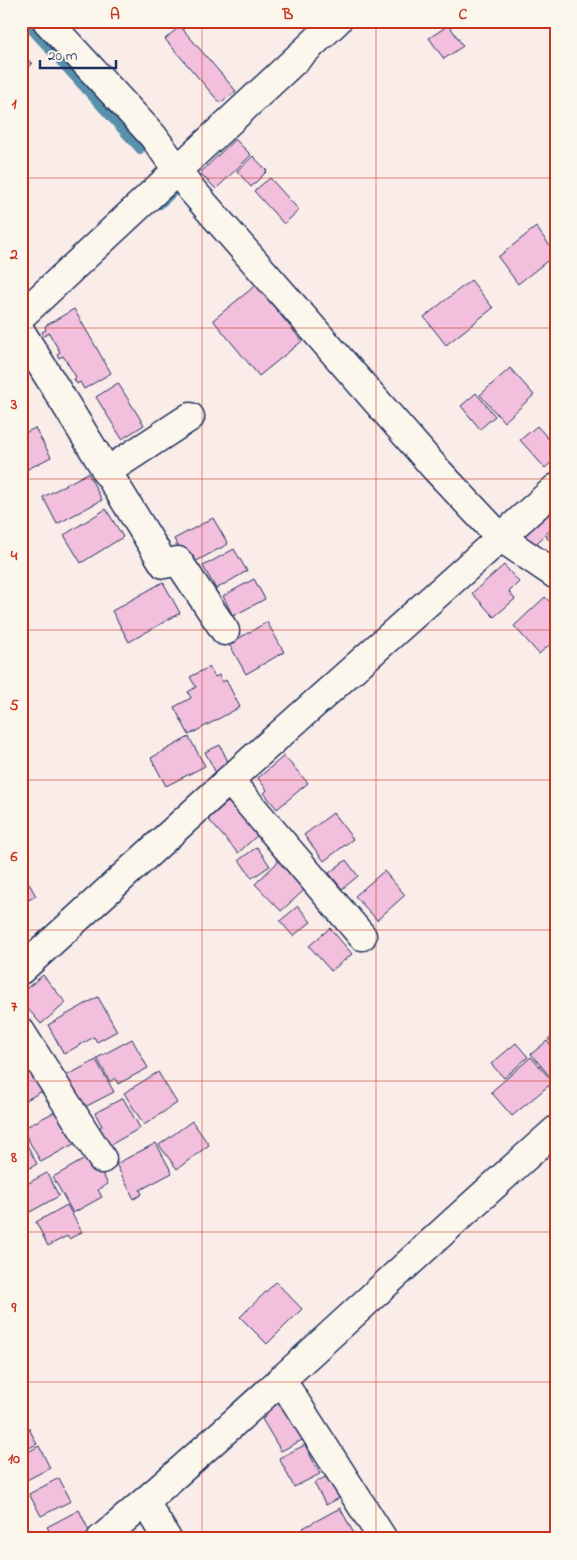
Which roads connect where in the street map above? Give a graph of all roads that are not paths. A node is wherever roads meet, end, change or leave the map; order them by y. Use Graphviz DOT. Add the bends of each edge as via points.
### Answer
graph roads {
  1 [pos="47,21"];
  2 [pos="337,21"];
  3 [pos="177,170"];
  4 [pos="21,316"];
  5 [pos="21,332"];
  6 [pos="190,417"];
  7 [pos="106,472"];
  8 [pos="556,488"];
  9 [pos="495,542"];
  10 [pos="556,575"];
  11 [pos="225,630"];
  12 [pos="228,780"];
  13 [pos="362,936"];
  14 [pos="21,970"];
  15 [pos="21,1032"];
  16 [pos="556,1130"];
  17 [pos="102,1159"];
  18 [pos="281,1379"];
  19 [pos="145,1502"];
  20 [pos="102,1539"];
  21 [pos="167,1539"];
  22 [pos="383,1539"];
  1 -- 3 [label="street" via="153,136"];
  2 -- 3 [label="street"];
  3 -- 4 [label="street"];
  3 -- 9 [label="street"];
  5 -- 7 [label="street"];
  6 -- 7 [label="street"];
  7 -- 11 [label="street" via="164,564 178,561"];
  8 -- 9 [label="street"];
  9 -- 10 [label="street"];
  9 -- 12 [label="street"];
  12 -- 13 [label="street"];
  12 -- 14 [label="street"];
  15 -- 17 [label="street"];
  16 -- 18 [label="street"];
  18 -- 19 [label="street"];
  18 -- 22 [label="street"];
  19 -- 20 [label="street"];
  19 -- 21 [label="street"];
}
